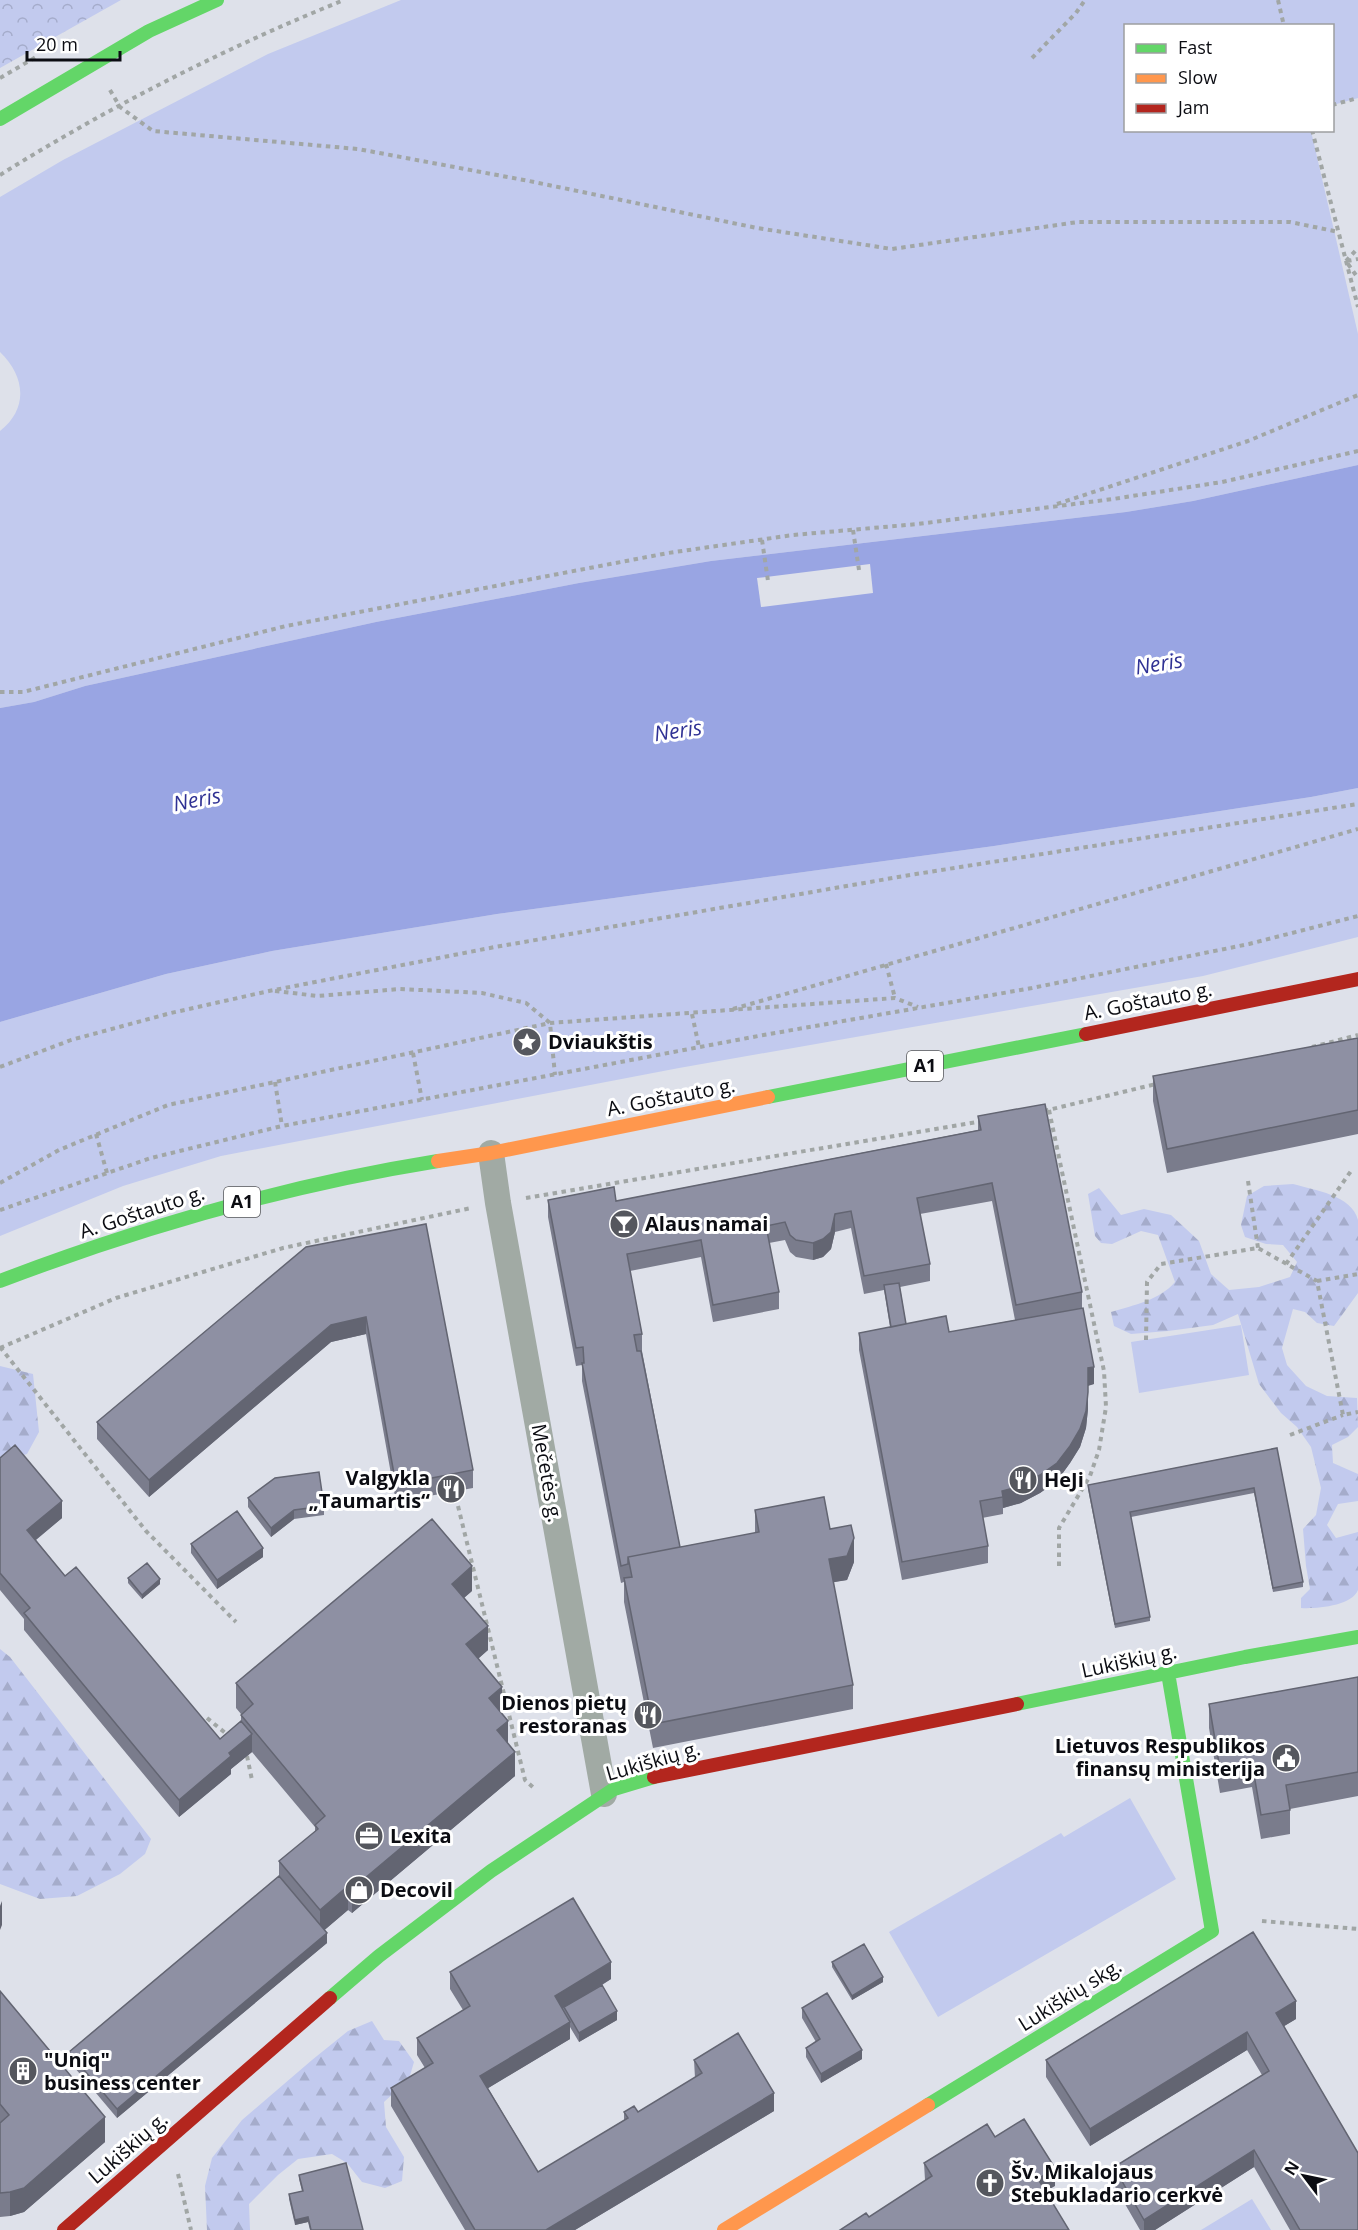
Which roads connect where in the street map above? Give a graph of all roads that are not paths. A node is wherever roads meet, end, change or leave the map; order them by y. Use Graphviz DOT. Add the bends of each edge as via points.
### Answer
graph roads {
  1 [pos="217,0"];
  2 [pos="0,119"];
  3 [pos="1358,979"];
  4 [pos="491,1153"];
  5 [pos="0,1281"];
  6 [pos="1358,1637"];
  7 [pos="1168,1673"];
  8 [pos="604,1794"];
  9 [pos="64,2230"];
  10 [pos="724,2230"];
  1 -- 2 [label="street" via="149,31"];
  3 -- 4 [label="street, A. Goštauto g. / A1"];
  4 -- 5 [label="street, A. Goštauto g. / A1" via="378,1171 219,1208"];
  4 -- 8 [label="street, Mečetės g."];
  6 -- 7 [label="street, Lukiškių g."];
  7 -- 8 [label="street, Lukiškių g." via="667,1773"];
  7 -- 10 [label="street, Lukiškių skg." via="1212,1931"];
  8 -- 9 [label="street, Lukiškių g." via="491,1871 379,1956"];
}
